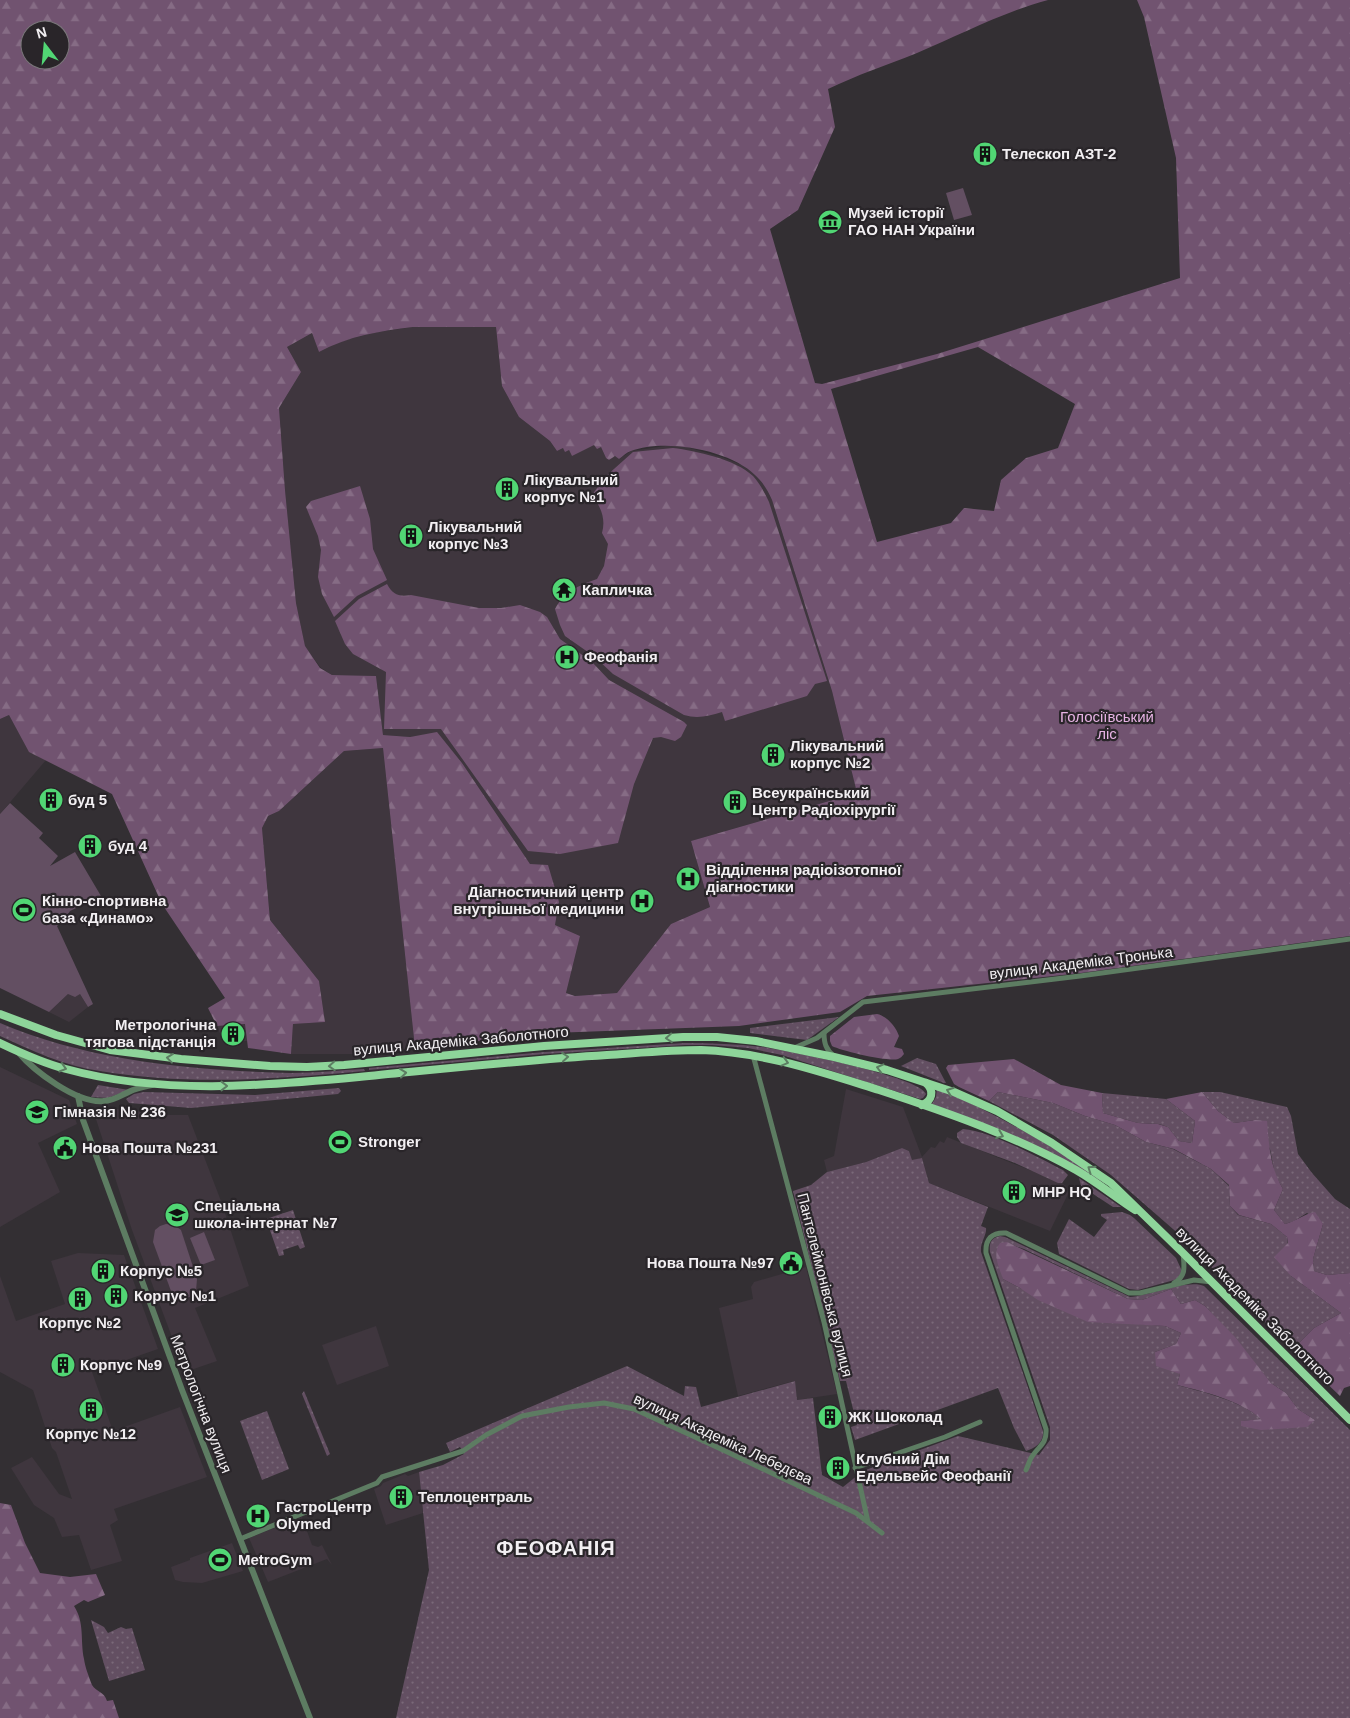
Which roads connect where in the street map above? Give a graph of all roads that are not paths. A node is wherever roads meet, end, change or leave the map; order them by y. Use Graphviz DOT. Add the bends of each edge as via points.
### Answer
graph roads {
  1 [pos="1350,939"];
  2 [pos="0,1014"];
  3 [pos="824,1033"];
  4 [pos="0,1042"];
  5 [pos="794,1048"];
  6 [pos="17,1051"];
  7 [pos="753,1055"];
  8 [pos="834,1056"];
  9 [pos="926,1082"];
  10 [pos="158,1084"];
  11 [pos="78,1096"];
  12 [pos="922,1105"];
  13 [pos="1141,1213"];
  14 [pos="1183,1253"];
  15 [pos="1212,1282"];
  16 [pos="1169,1285"];
  17 [pos="1350,1420"];
  18 [pos="980,1422"];
  19 [pos="855,1468"];
  20 [pos="1026,1470"];
  21 [pos="868,1522"];
  22 [pos="882,1534"];
  23 [pos="240,1539"];
  24 [pos="310,1718"];
  1 -- 3 [label="street, вулиця Академіка Тронька" via="863,1002"];
  5 -- 2 [label="highway, вулиця Академіка Заболотного, one-way" via="717,1037 683,1037 525,1047 344,1065 270,1066 110,1050 56,1035"];
  3 -- 5 [label="street, вулиця Академіка Тронька"];
  3 -- 8 [label="street" via="828,1051"];
  4 -- 6 [label="highway, вулиця Академіка Заболотного"];
  5 -- 8 [label="highway, вулиця Академіка Заболотного"];
  6 -- 10 [label="highway, вулиця Академіка Заболотного, one-way" via="84,1074"];
  6 -- 11 [label="street" via="38,1072"];
  10 -- 7 [label="highway, вулиця Академіка Заболотного, one-way" via="236,1086 292,1083 682,1050"];
  7 -- 12 [label="highway, вулиця Академіка Заболотного, one-way" via="833,1076"];
  7 -- 19 [label="street, Пантелеймонівська вулиця" via="824,1322"];
  9 -- 8 [label="highway, вулиця Академіка Заболотного, one-way"];
  9 -- 12 [label="highway" via="931,1095"];
  13 -- 9 [label="highway, вулиця Академіка Заболотного, one-way" via="1111,1184 1052,1143 996,1111"];
  10 -- 11 [label="street" via="104,1102"];
  11 -- 23 [label="street, Метрологічна вулиця" via="83,1120 150,1305"];
  12 -- 13 [label="highway, вулиця Академіка Заболотного, one-way" via="1048,1156"];
  13 -- 14 [label="highway, вулиця Академіка Заболотного"];
  14 -- 15 [label="highway, вулиця Академіка Заболотного"];
  14 -- 16 [label="street" via="1182,1276"];
  15 -- 16 [label="street" via="1194,1280"];
  15 -- 17 [label="highway, вулиця Академіка Заболотного"];
  16 -- 20 [label="street" via="1129,1293 1006,1233 998,1233 988,1240 986,1253 1046,1429 1045,1442 1031,1458"];
  18 -- 19 [label="street"];
  19 -- 21 [label="street, Пантелеймонівська вулиця"];
  21 -- 22 [label="street, вулиця Академіка Лебедєва"];
  21 -- 23 [label="street, вулиця Академіка Лебедєва" via="856,1513 634,1409 604,1403 522,1416 486,1435 463,1452 382,1477 376,1483"];
  23 -- 24 [label="street, Метрологічна вулиця"];
}
